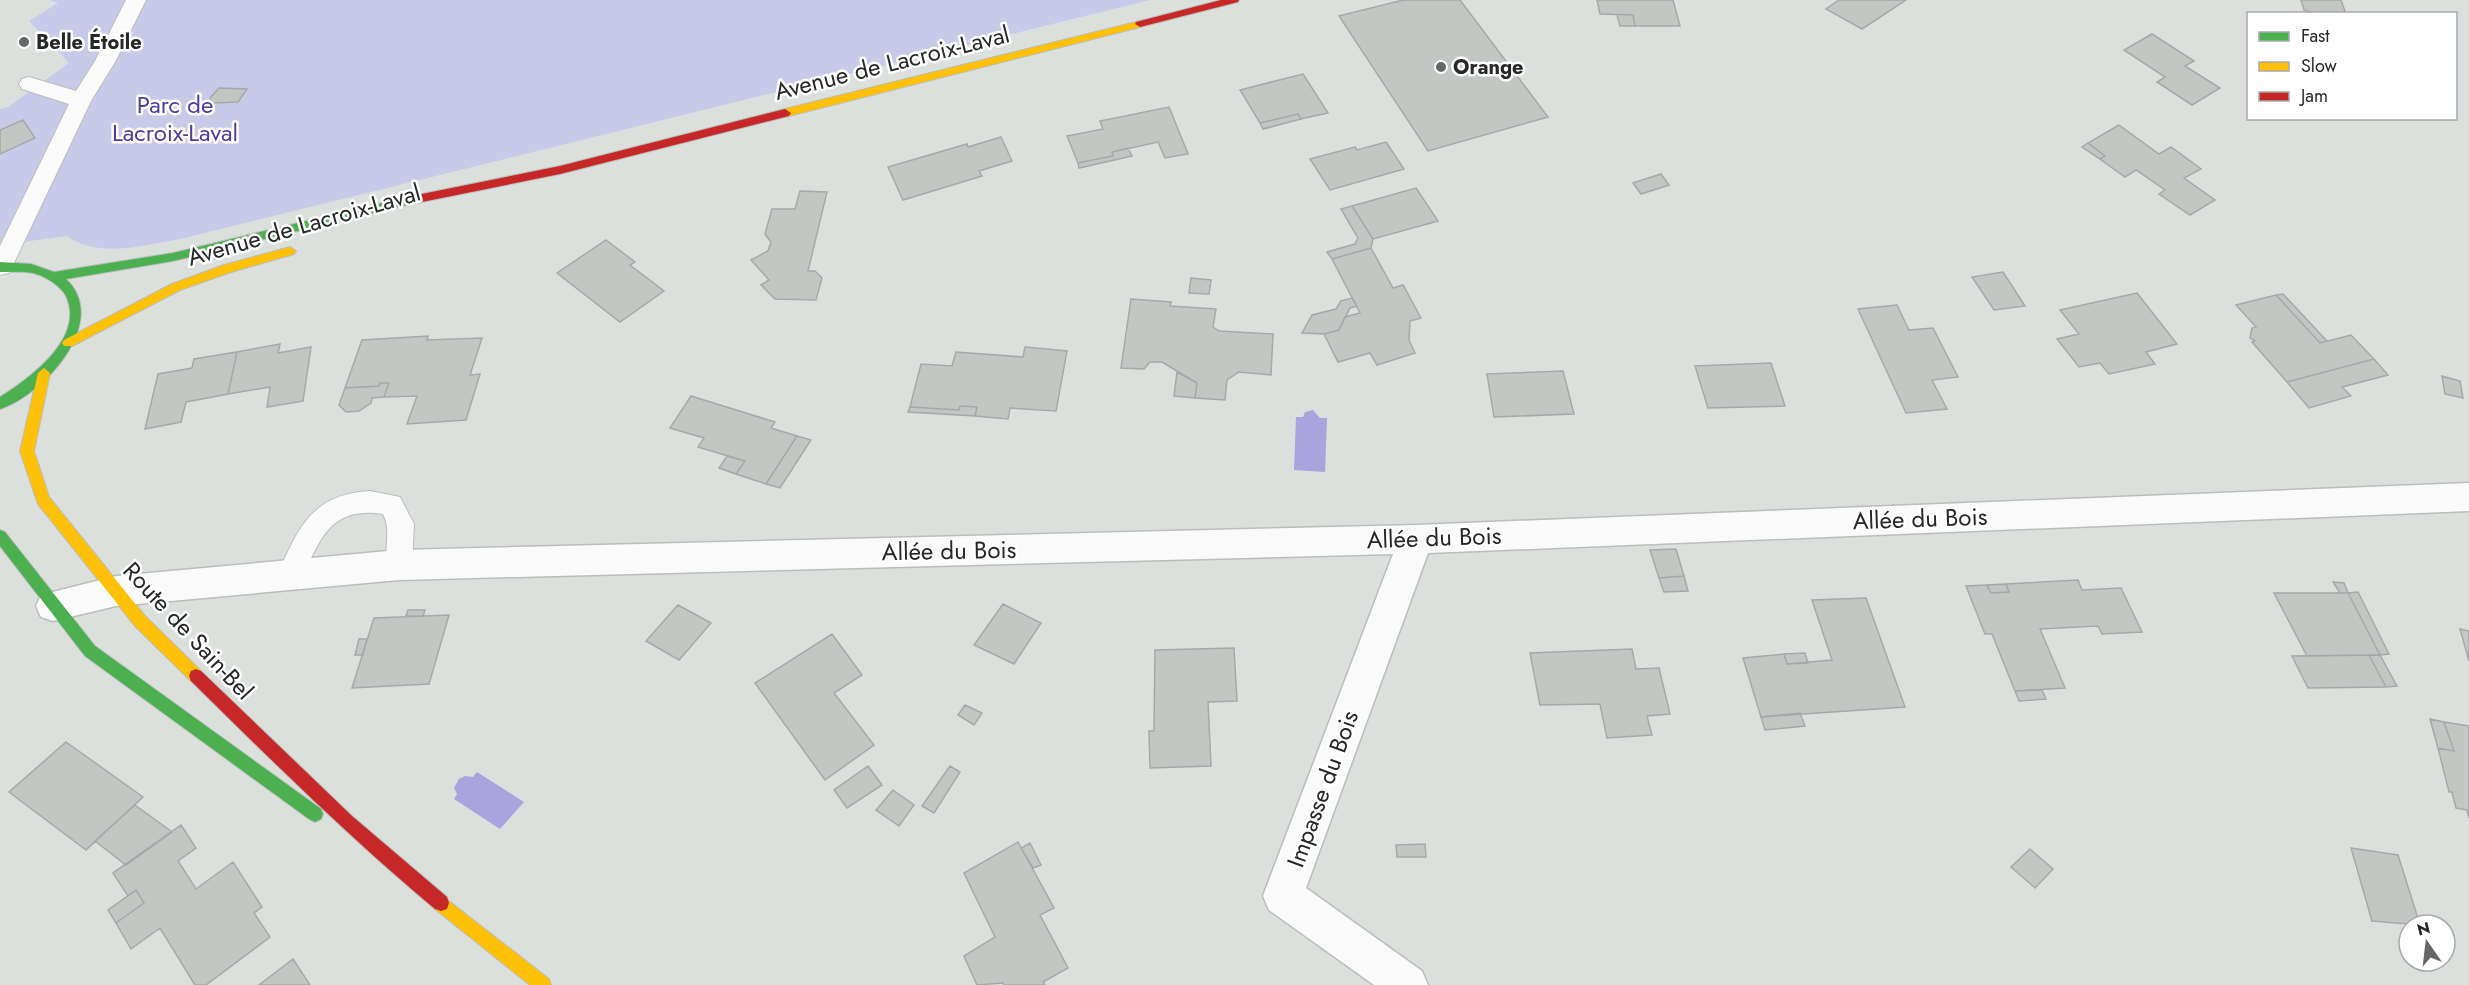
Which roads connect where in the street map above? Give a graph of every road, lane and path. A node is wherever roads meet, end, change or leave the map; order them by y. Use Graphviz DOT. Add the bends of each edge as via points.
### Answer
graph roads {
  1 [pos="136,0"];
  2 [pos="1234,0"];
  3 [pos="29,84"];
  4 [pos="81,100"];
  5 [pos="560,170"];
  6 [pos="444,207"];
  7 [pos="307,247"];
  8 [pos="1,267"];
  9 [pos="56,276"];
  10 [pos="68,344"];
  11 [pos="44,373"];
  12 [pos="0,404"];
  13 [pos="2469,497"];
  14 [pos="0,536"];
  15 [pos="1416,539"];
  16 [pos="399,565"];
  17 [pos="290,576"];
  18 [pos="116,591"];
  19 [pos="53,606"];
  20 [pos="406,875"];
  21 [pos="543,985"];
  22 [pos="1408,985"];
  1 -- 4 [label="lane"];
  2 -- 5 [label="main road, Avenue de Lacroix-Laval"];
  3 -- 4 [label="lane"];
  4 -- 8 [label="lane"];
  5 -- 6 [label="main road, Avenue de Lacroix-Laval"];
  5 -- 9 [label="main road, Avenue de Lacroix-Laval" via="434,195 173,257"];
  7 -- 10 [label="main road, Avenue de Lacroix-Laval" via="176,287"];
  8 -- 9 [label="main road" via="23,266"];
  9 -- 10 [label="main road" via="70,288 77,304 77,323"];
  10 -- 11 [label="main road"];
  11 -- 12 [label="main road"];
  11 -- 18 [label="main road, Route de Sain-Bel" via="27,451 43,500"];
  13 -- 15 [label="street, Allée du Bois"];
  14 -- 19 [label="main road, Route de Sain-Bel"];
  15 -- 16 [label="street, Allée du Bois"];
  15 -- 22 [label="street, Impasse du Bois" via="1283,896"];
  16 -- 17 [label="street, Allée du Bois"];
  16 -- 17 [label="lane" via="401,524 391,505 374,501 346,503 327,513 310,531"];
  17 -- 18 [label="street, Allée du Bois"];
  18 -- 19 [label="street, Allée du Bois"];
  18 -- 20 [label="main road, Route de Sain-Bel" via="140,621 291,769"];
  19 -- 20 [label="main road, Route de Sain-Bel" via="90,651 282,791"];
  20 -- 21 [label="main road, Route de Sain-Bel"];
}
